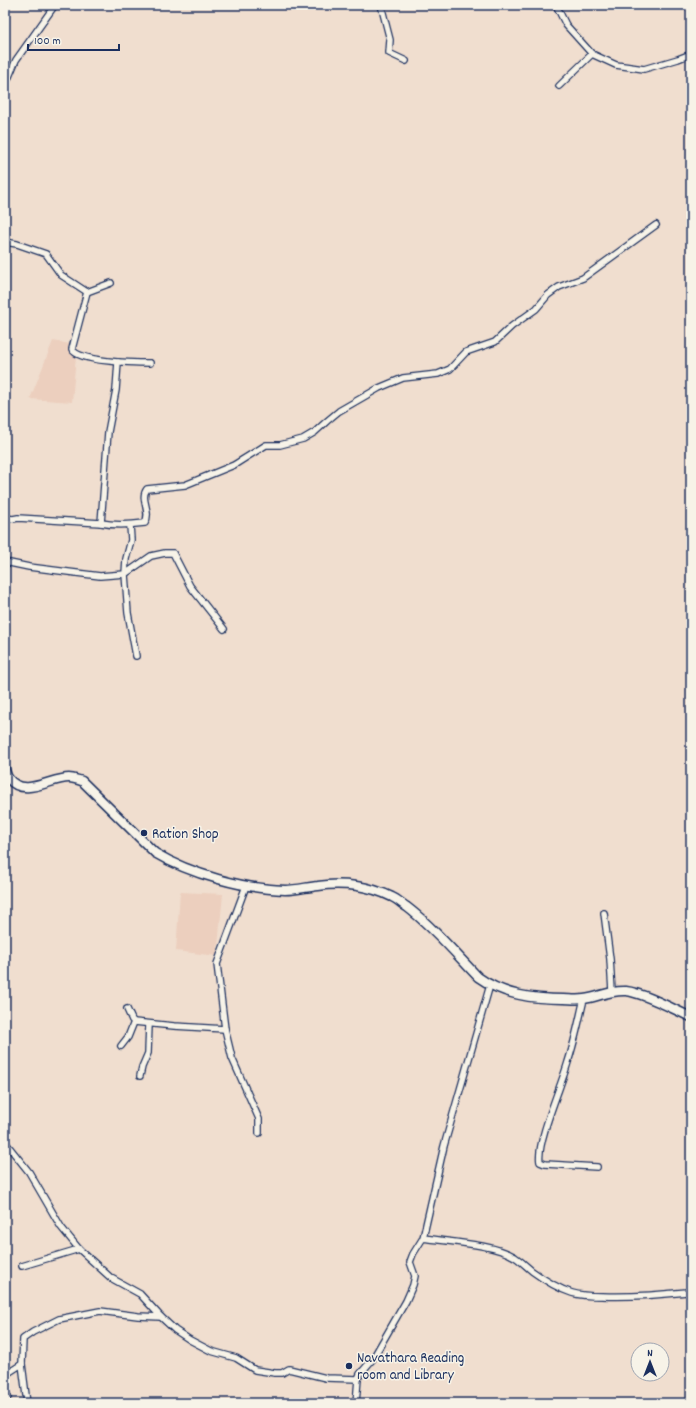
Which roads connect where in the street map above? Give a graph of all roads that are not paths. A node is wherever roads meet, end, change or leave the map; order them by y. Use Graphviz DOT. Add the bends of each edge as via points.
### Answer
graph roads {
  1 [pos="55,5"];
  2 [pos="381,5"];
  3 [pos="556,5"];
  4 [pos="592,54"];
  5 [pos="691,54"];
  6 [pos="406,61"];
  7 [pos="5,86"];
  8 [pos="559,86"];
  9 [pos="656,225"];
  10 [pos="5,242"];
  11 [pos="111,284"];
  12 [pos="87,292"];
  13 [pos="118,362"];
  14 [pos="150,364"];
  15 [pos="5,518"];
  16 [pos="101,522"];
  17 [pos="130,525"];
  18 [pos="5,562"];
  19 [pos="125,574"];
  20 [pos="224,629"];
  21 [pos="136,656"];
  22 [pos="5,770"];
  23 [pos="246,886"];
  24 [pos="604,913"];
  25 [pos="490,985"];
  26 [pos="612,991"];
  27 [pos="584,999"];
  28 [pos="127,1009"];
  29 [pos="691,1017"];
  30 [pos="134,1022"];
  31 [pos="150,1024"];
  32 [pos="225,1029"];
  33 [pos="121,1046"];
  34 [pos="140,1076"];
  35 [pos="259,1133"];
  36 [pos="5,1142"];
  37 [pos="597,1167"];
  38 [pos="423,1238"];
  39 [pos="79,1249"];
  40 [pos="22,1266"];
  41 [pos="691,1290"];
  42 [pos="160,1317"];
  43 [pos="22,1364"];
  44 [pos="5,1375"];
  45 [pos="358,1379"];
  46 [pos="27,1403"];
  47 [pos="356,1403"];
  1 -- 7 [label="street" via="16,60"];
  2 -- 6 [label="street" via="390,40 389,52"];
  3 -- 4 [label="street" via="566,25"];
  4 -- 5 [label="street" via="616,64 644,69"];
  4 -- 8 [label="street"];
  9 -- 17 [label="street" via="583,278 559,287 494,342 466,352 450,369 438,374 403,378 379,388 339,411 303,439 280,445 266,445 234,465 185,484 147,489 145,502 148,519 145,523"];
  10 -- 12 [label="street" via="46,254 61,275"];
  11 -- 12 [label="street"];
  12 -- 13 [label="street" via="73,352 82,357"];
  13 -- 14 [label="street"];
  13 -- 16 [label="street" via="108,432"];
  15 -- 16 [label="street"];
  16 -- 17 [label="street"];
  17 -- 19 [label="street" via="131,540"];
  18 -- 19 [label="street" via="100,576"];
  19 -- 20 [label="street" via="151,556 173,553 190,586"];
  19 -- 21 [label="street" via="128,613"];
  22 -- 23 [label="main road" via="8,779 25,788 69,778 82,781 155,854 193,871"];
  23 -- 25 [label="main road" via="287,890 350,884 393,897 419,916 478,977"];
  23 -- 32 [label="street" via="217,964"];
  24 -- 26 [label="street"];
  25 -- 27 [label="main road" via="515,994 543,999"];
  25 -- 38 [label="street" via="444,1146"];
  26 -- 27 [label="main road"];
  26 -- 29 [label="main road" via="627,991"];
  27 -- 37 [label="street" via="568,1061 538,1156 540,1162 545,1164"];
  28 -- 30 [label="street"];
  30 -- 31 [label="street"];
  30 -- 33 [label="street"];
  31 -- 32 [label="street"];
  31 -- 34 [label="street" via="148,1053"];
  32 -- 35 [label="street" via="232,1058 259,1118"];
  36 -- 39 [label="street" via="29,1172 61,1227"];
  38 -- 41 [label="street" via="503,1252 516,1257 556,1286 582,1296 620,1297"];
  38 -- 45 [label="street" via="410,1262 415,1276 406,1301"];
  39 -- 40 [label="street"];
  39 -- 42 [label="street" via="111,1278 140,1294"];
  42 -- 43 [label="street" via="100,1311 59,1319 23,1339"];
  42 -- 45 [label="street" via="190,1340 211,1351 236,1358 256,1370 275,1373 289,1369 326,1378"];
  43 -- 44 [label="street"];
  43 -- 46 [label="street"];
  45 -- 47 [label="street"];
}
